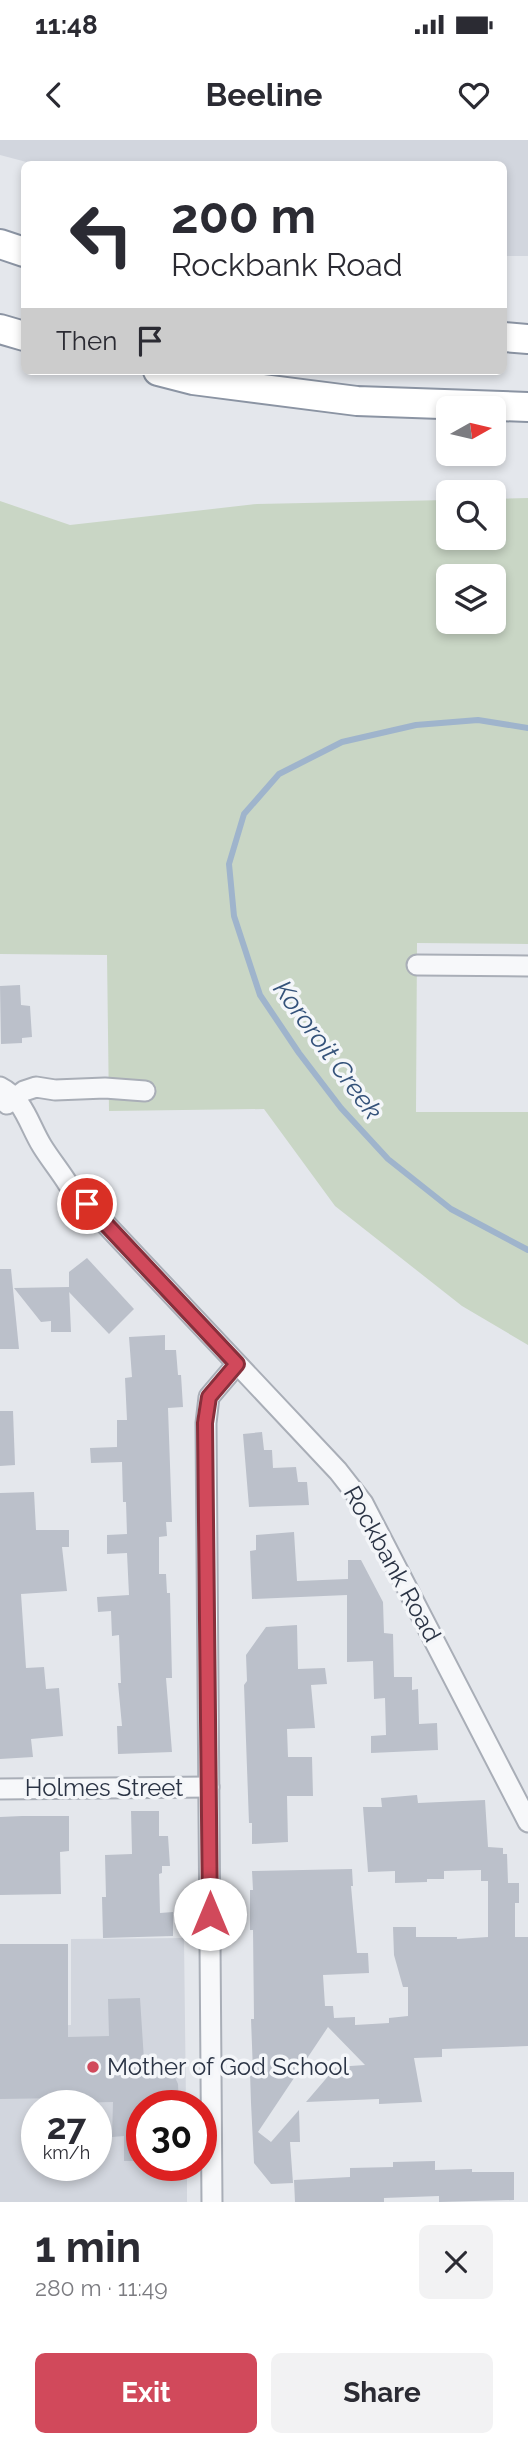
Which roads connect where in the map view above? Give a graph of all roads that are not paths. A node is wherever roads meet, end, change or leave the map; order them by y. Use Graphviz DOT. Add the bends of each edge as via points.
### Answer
graph roads {
  1 [pos="0,244"];
  2 [pos="21,251"];
  3 [pos="0,328"];
  4 [pos="21,335"];
  5 [pos="507,337"];
  6 [pos="528,339"];
  7 [pos="174,375"];
  8 [pos="528,407"];
  9 [pos="417,965"];
  10 [pos="528,966"];
  11 [pos="145,1091"];
  12 [pos="6,1097"];
  13 [pos="237,1364"];
  14 [pos="209,1787"];
  15 [pos="0,1789"];
  16 [pos="528,1822"];
  17 [pos="212,2202"];
  1 -- 2 [label="highway"];
  3 -- 4 [label="highway"];
  5 -- 6 [label="highway"];
  7 -- 8 [label="highway" via="356,401"];
  9 -- 10 [label="street"];
  11 -- 12 [label="street" via="36,1087"];
  12 -- 13 [label="street, Rockbank Road" via="33,1153 68,1184"];
  13 -- 14 [label="street" via="209,1397 205,1423"];
  13 -- 16 [label="street, Rockbank Road" via="363,1503"];
  14 -- 15 [label="street, Holmes Street"];
  14 -- 17 [label="street"];
}
